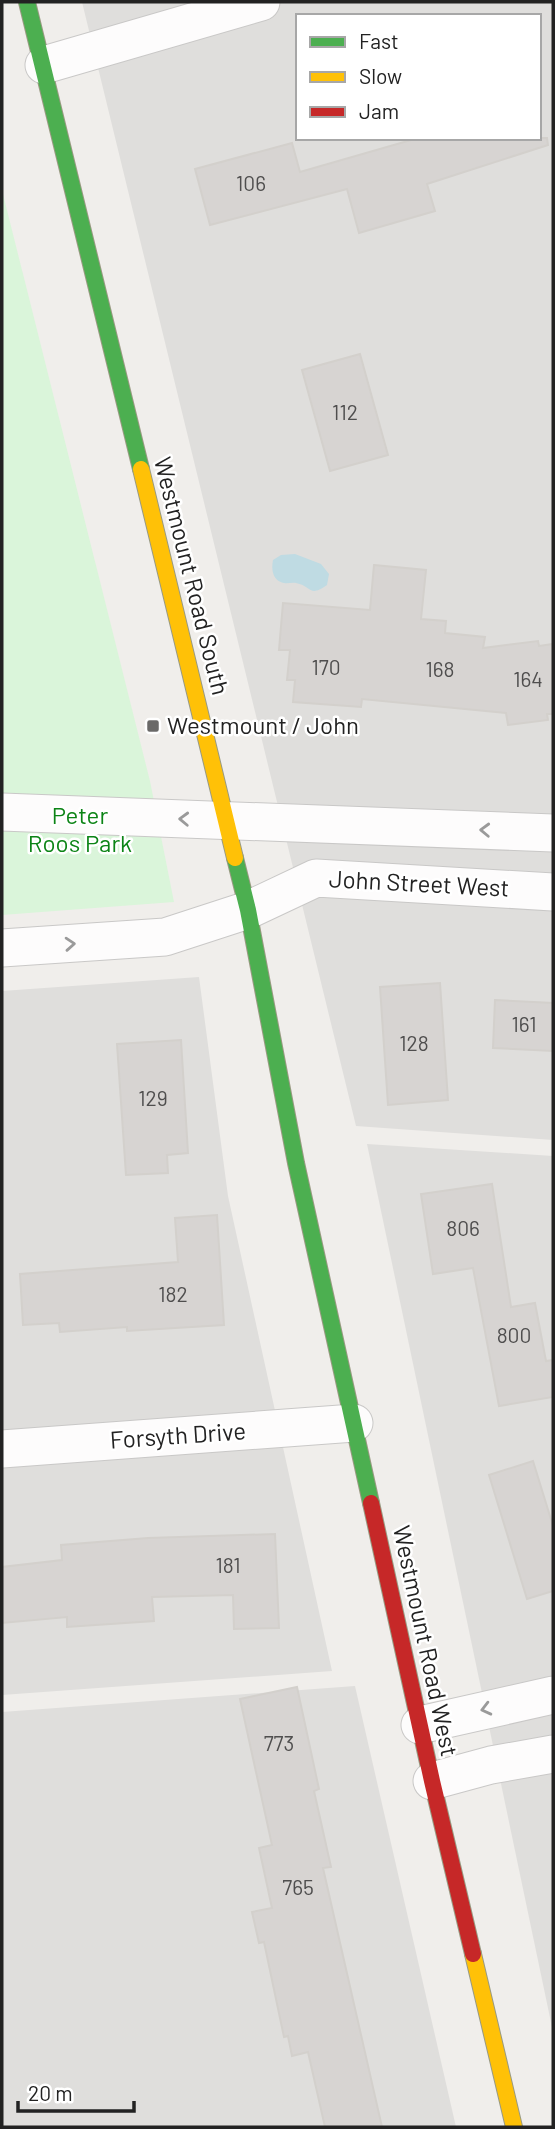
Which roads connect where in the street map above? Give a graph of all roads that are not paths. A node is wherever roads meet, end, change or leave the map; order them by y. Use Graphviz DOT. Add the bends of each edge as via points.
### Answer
graph roads {
  1 [pos="27,2"];
  2 [pos="261,2"];
  3 [pos="44,65"];
  4 [pos="2,812"];
  5 [pos="226,821"];
  6 [pos="553,833"];
  7 [pos="553,892"];
  8 [pos="248,910"];
  9 [pos="2,948"];
  10 [pos="296,1163"];
  11 [pos="354,1423"];
  12 [pos="2,1449"];
  13 [pos="553,1695"];
  14 [pos="420,1725"];
  15 [pos="553,1754"];
  16 [pos="432,1782"];
  17 [pos="514,2127"];
  1 -- 3 [label="main road, Westmount Road South"];
  2 -- 3 [label="street"];
  3 -- 5 [label="main road, Westmount Road South"];
  5 -- 4 [label="street, one-way"];
  6 -- 5 [label="street, one-way"];
  5 -- 8 [label="main road, Westmount Road South"];
  7 -- 8 [label="street, John Street West" via="316,878"];
  9 -- 8 [label="street, John Street West, one-way" via="165,937"];
  8 -- 10 [label="main road, Westmount Road South"];
  10 -- 11 [label="main road, Westmount Road West"];
  11 -- 12 [label="street, Forsyth Drive"];
  11 -- 14 [label="main road, Westmount Road West"];
  13 -- 14 [label="street, one-way"];
  14 -- 16 [label="main road, Westmount Road West"];
  15 -- 16 [label="street"];
  16 -- 17 [label="main road, Westmount Road West"];
}
